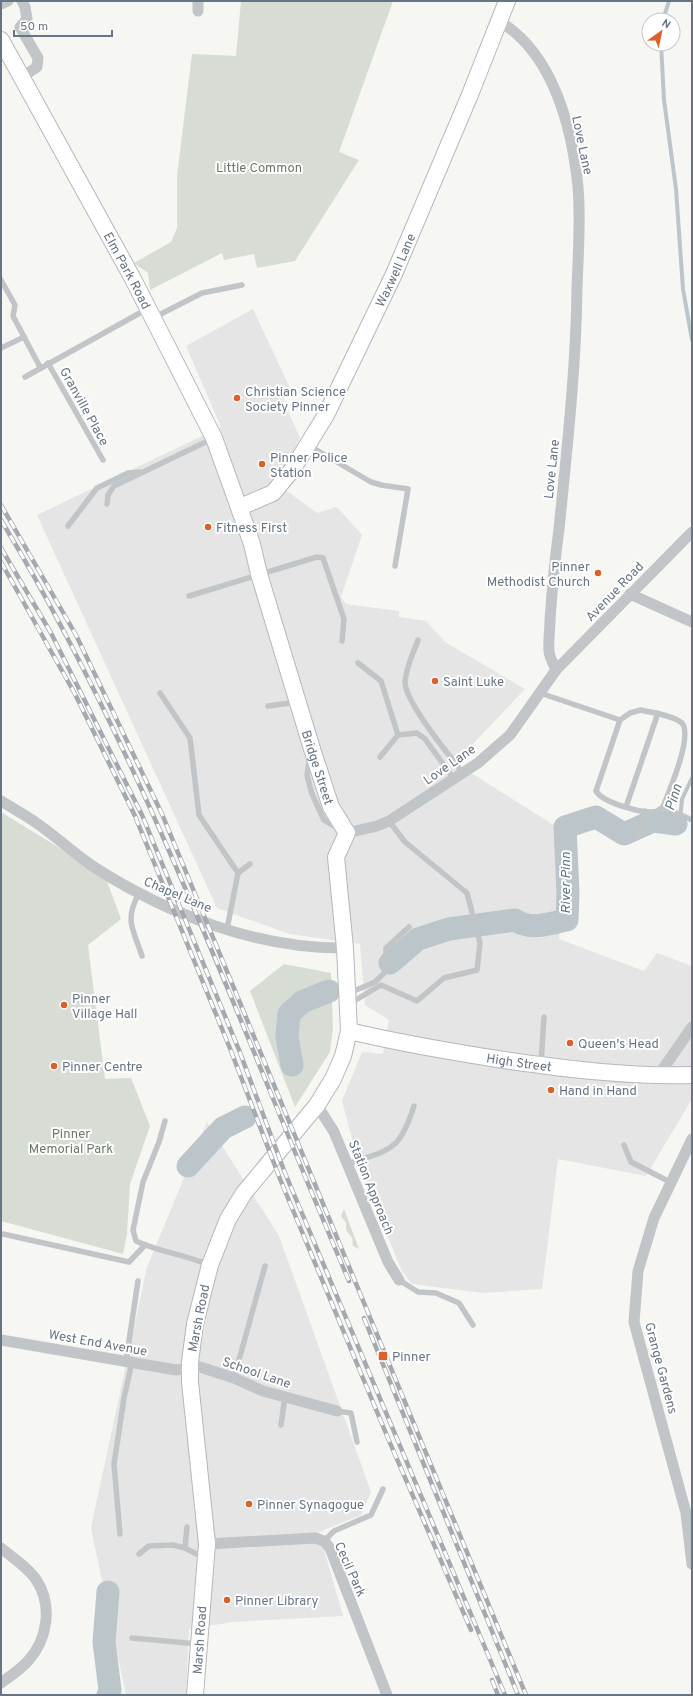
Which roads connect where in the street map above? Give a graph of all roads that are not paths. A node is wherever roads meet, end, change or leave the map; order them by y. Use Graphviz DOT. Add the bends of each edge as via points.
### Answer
graph roads {
  1 [pos="8,1"];
  2 [pos="22,1"];
  3 [pos="507,1"];
  4 [pos="1,4"];
  5 [pos="498,21"];
  6 [pos="1,40"];
  7 [pos="22,77"];
  8 [pos="1,280"];
  9 [pos="242,285"];
  10 [pos="151,313"];
  11 [pos="24,337"];
  12 [pos="1,348"];
  13 [pos="48,363"];
  14 [pos="40,367"];
  15 [pos="25,377"];
  16 [pos="214,438"];
  17 [pos="308,445"];
  18 [pos="103,460"];
  19 [pos="144,471"];
  20 [pos="107,504"];
  21 [pos="240,507"];
  22 [pos="68,526"];
  23 [pos="692,532"];
  24 [pos="395,566"];
  25 [pos="259,574"];
  26 [pos="630,594"];
  27 [pos="189,596"];
  28 [pos="692,622"];
  29 [pos="418,640"];
  30 [pos="342,641"];
  31 [pos="358,663"];
  32 [pos="556,670"];
  33 [pos="160,693"];
  34 [pos="540,693"];
  35 [pos="297,702"];
  36 [pos="268,706"];
  37 [pos="658,713"];
  38 [pos="620,720"];
  39 [pos="398,735"];
  40 [pos="380,757"];
  41 [pos="458,776"];
  42 [pos="1,801"];
  43 [pos="626,807"];
  44 [pos="663,807"];
  45 [pos="645,811"];
  46 [pos="689,818"];
  47 [pos="389,820"];
  48 [pos="347,833"];
  49 [pos="638,836"];
  50 [pos="250,864"];
  51 [pos="238,872"];
  52 [pos="139,893"];
  53 [pos="409,927"];
  54 [pos="227,929"];
  55 [pos="345,948"];
  56 [pos="142,956"];
  57 [pos="347,999"];
  58 [pos="544,1017"];
  59 [pos="692,1027"];
  60 [pos="349,1031"];
  61 [pos="541,1066"];
  62 [pos="658,1076"];
  63 [pos="692,1076"];
  64 [pos="317,1105"];
  65 [pos="414,1106"];
  66 [pos="165,1121"];
  67 [pos="692,1139"];
  68 [pos="624,1145"];
  69 [pos="348,1164"];
  70 [pos="670,1182"];
  71 [pos="3,1234"];
  72 [pos="145,1245"];
  73 [pos="210,1265"];
  74 [pos="265,1266"];
  75 [pos="399,1280"];
  76 [pos="138,1281"];
  77 [pos="473,1325"];
  78 [pos="1,1340"];
  79 [pos="129,1361"];
  80 [pos="190,1368"];
  81 [pos="234,1378"];
  82 [pos="285,1397"];
  83 [pos="337,1411"];
  84 [pos="281,1425"];
  85 [pos="357,1442"];
  86 [pos="382,1489"];
  87 [pos="187,1527"];
  88 [pos="120,1534"];
  89 [pos="324,1541"];
  90 [pos="1,1548"];
  91 [pos="185,1548"];
  92 [pos="206,1551"];
  93 [pos="139,1554"];
  94 [pos="692,1564"];
  95 [pos="132,1638"];
  96 [pos="199,1644"];
  97 [pos="1,1683"];
  98 [pos="195,1695"];
  99 [pos="387,1695"];
  1 -- 4 [label="street"];
  2 -- 7 [label="street" via="26,7 27,19 20,27 38,58 37,67"];
  3 -- 5 [label="street, Waxwell Lane"];
  5 -- 17 [label="street, Waxwell Lane" via="469,97 394,274 326,415"];
  5 -- 32 [label="street, Love Lane" via="528,44 551,81 571,147 578,186 573,391 552,593 549,653"];
  6 -- 7 [label="street, Elm Park Road"];
  7 -- 10 [label="street, Elm Park Road"];
  8 -- 11 [label="lane, Granville Place" via="15,305 13,316"];
  9 -- 10 [label="lane, Granville Place" via="202,293"];
  10 -- 13 [label="lane, Granville Place"];
  10 -- 16 [label="street, Elm Park Road"];
  11 -- 12 [label="lane"];
  11 -- 14 [label="lane, Granville Place"];
  13 -- 14 [label="lane, Granville Place"];
  13 -- 18 [label="lane, Granville Place"];
  14 -- 15 [label="lane, Granville Place"];
  16 -- 19 [label="lane"];
  16 -- 21 [label="street, Elm Park Road"];
  17 -- 21 [label="street, Waxwell Lane" via="273,493"];
  17 -- 24 [label="lane" via="371,482 408,489"];
  19 -- 20 [label="lane" via="114,486 108,495"];
  19 -- 22 [label="lane" via="128,472 97,488"];
  21 -- 25 [label="street, Bridge Street"];
  23 -- 26 [label="street, Avenue Road"];
  25 -- 27 [label="lane"];
  25 -- 30 [label="lane" via="317,557 324,558 344,619"];
  25 -- 35 [label="street, Bridge Street"];
  26 -- 28 [label="street"];
  26 -- 32 [label="street, Avenue Road"];
  29 -- 41 [label="lane" via="407,671 407,692"];
  31 -- 39 [label="lane" via="381,681"];
  32 -- 34 [label="street, Love Lane"];
  33 -- 51 [label="lane" via="190,738 199,815"];
  34 -- 38 [label="lane"];
  34 -- 41 [label="street, Love Lane" via="510,734 478,763"];
  35 -- 36 [label="lane"];
  35 -- 48 [label="street, Bridge Street" via="331,807"];
  37 -- 38 [label="lane" via="641,710 630,713"];
  37 -- 43 [label="lane"];
  37 -- 44 [label="lane" via="682,723 687,737 686,747"];
  38 -- 43 [label="lane" via="596,791 605,800"];
  39 -- 40 [label="lane"];
  39 -- 41 [label="lane" via="417,733"];
  41 -- 47 [label="street, Love Lane"];
  42 -- 52 [label="street, Chapel Lane" via="34,821 96,868"];
  43 -- 45 [label="lane"];
  44 -- 45 [label="lane" via="657,812"];
  44 -- 46 [label="lane"];
  45 -- 49 [label="lane"];
  47 -- 48 [label="street, Love Lane" via="377,826"];
  47 -- 57 [label="lane" via="405,842 467,893 480,943 477,970 444,978 417,1001 381,986"];
  48 -- 55 [label="street" via="336,858"];
  50 -- 51 [label="lane"];
  51 -- 54 [label="lane"];
  52 -- 54 [label="street, Chapel Lane" via="161,905"];
  52 -- 56 [label="lane" via="131,911 130,921"];
  53 -- 57 [label="lane" via="386,948 386,971 375,982"];
  54 -- 55 [label="street, Chapel Lane" via="292,945"];
  55 -- 57 [label="street"];
  57 -- 60 [label="street"];
  58 -- 61 [label="lane"];
  59 -- 62 [label="street"];
  60 -- 61 [label="street, High Street" via="462,1054"];
  60 -- 64 [label="street, Marsh Road" via="343,1056"];
  61 -- 62 [label="street, High Street" via="622,1075"];
  62 -- 63 [label="street, High Street"];
  64 -- 69 [label="street, Station Approach" via="334,1132"];
  64 -- 73 [label="street, Marsh Road" via="244,1194 228,1219"];
  65 -- 69 [label="lane" via="406,1129 397,1144 387,1151"];
  66 -- 72 [label="lane" via="143,1182 133,1230 136,1241"];
  67 -- 70 [label="street, Grange Gardens"];
  68 -- 70 [label="lane" via="631,1162"];
  69 -- 75 [label="street, Station Approach" via="388,1262"];
  70 -- 94 [label="street, Grange Gardens" via="654,1218 638,1271 634,1322 686,1513"];
  71 -- 72 [label="lane" via="130,1262"];
  72 -- 73 [label="lane"];
  73 -- 80 [label="street, Marsh Road" via="195,1324"];
  74 -- 81 [label="lane"];
  75 -- 77 [label="lane" via="418,1292 436,1293 459,1303"];
  76 -- 79 [label="lane"];
  78 -- 79 [label="street, West End Avenue"];
  79 -- 80 [label="street, West End Avenue" via="176,1370"];
  79 -- 88 [label="lane" via="114,1464"];
  80 -- 81 [label="street, School Lane" via="200,1367"];
  80 -- 92 [label="street, Marsh Road"];
  81 -- 82 [label="street, School Lane" via="263,1391"];
  82 -- 83 [label="street, School Lane"];
  82 -- 84 [label="lane"];
  83 -- 85 [label="lane" via="351,1413"];
  86 -- 89 [label="lane" via="371,1515 334,1531"];
  87 -- 91 [label="lane"];
  89 -- 92 [label="street, Cecil Park" via="315,1538"];
  89 -- 99 [label="street, Cecil Park" via="330,1548"];
  90 -- 97 [label="street" via="24,1566 37,1581 47,1606 44,1638 28,1662"];
  91 -- 92 [label="lane"];
  91 -- 93 [label="lane" via="173,1545 149,1546"];
  92 -- 96 [label="street, Marsh Road"];
  95 -- 96 [label="lane"];
  96 -- 98 [label="street, Marsh Road"];
}
